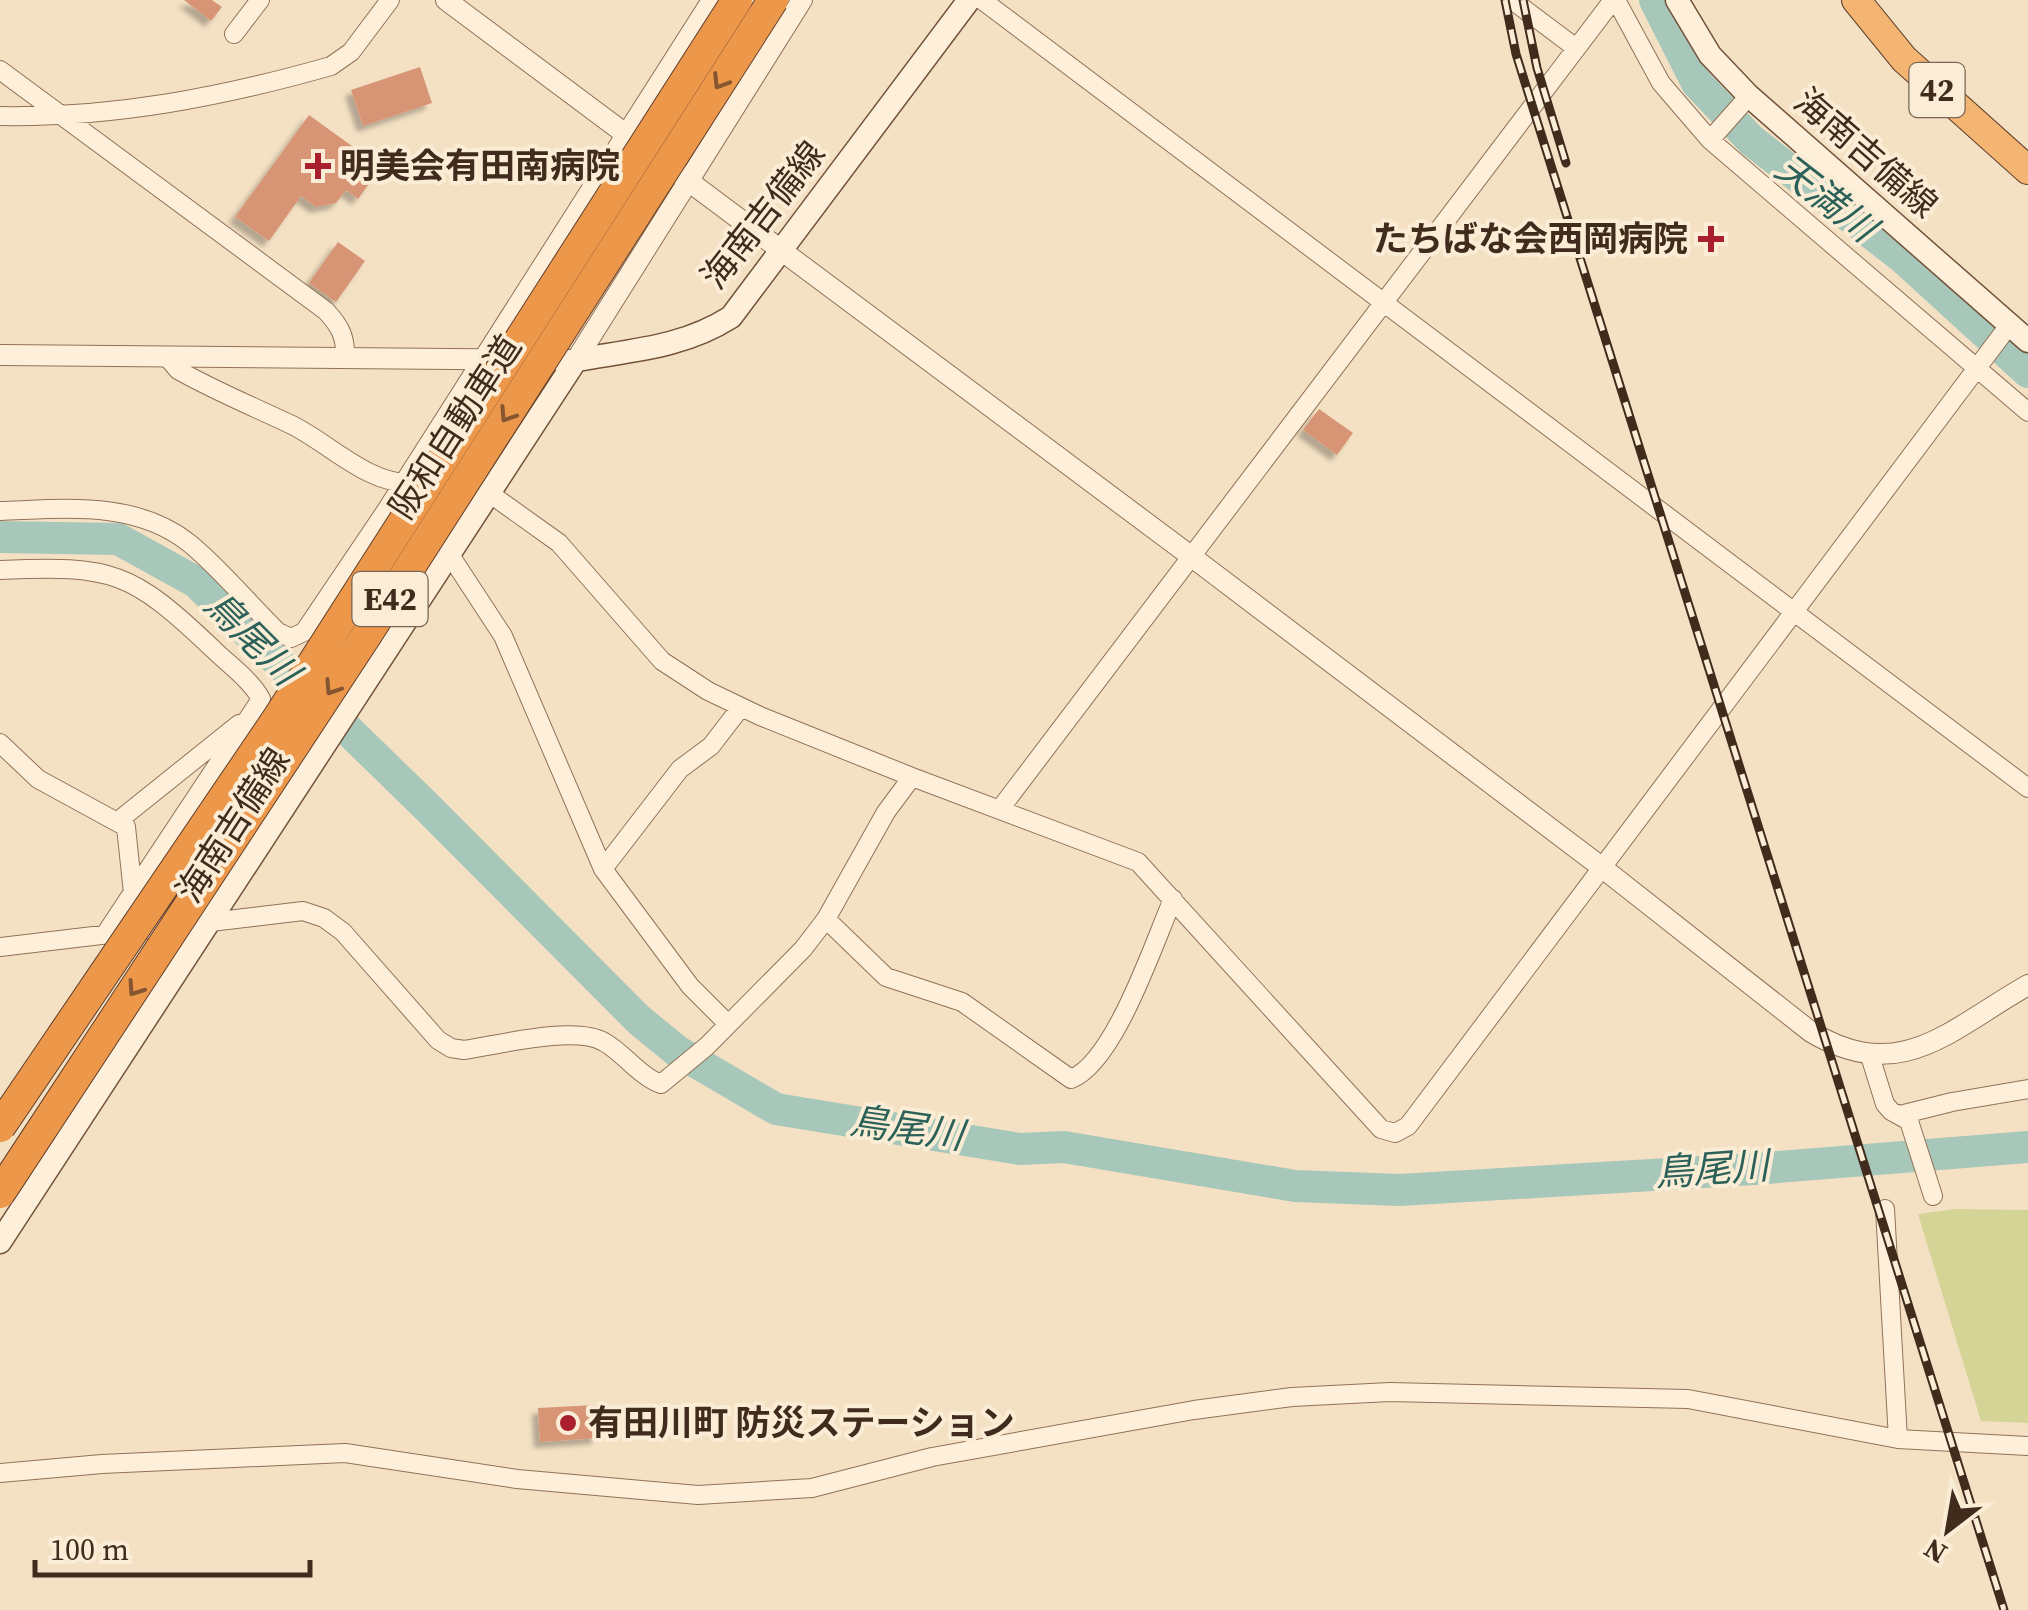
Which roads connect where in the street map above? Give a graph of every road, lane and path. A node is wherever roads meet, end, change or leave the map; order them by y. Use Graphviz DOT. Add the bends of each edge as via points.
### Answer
graph roads {
  1 [pos="260,0"];
  2 [pos="390,0"];
  3 [pos="446,0"];
  4 [pos="710,0"];
  5 [pos="737,0"];
  6 [pos="773,0"];
  7 [pos="802,0"];
  8 [pos="969,0"];
  9 [pos="982,0"];
  10 [pos="1512,0"];
  11 [pos="1615,0"];
  12 [pos="1677,0"];
  13 [pos="1856,0"];
  14 [pos="234,34"];
  15 [pos="1576,48"];
  16 [pos="0,70"];
  17 [pos="1749,96"];
  18 [pos="0,116"];
  19 [pos="62,116"];
  20 [pos="624,135"];
  21 [pos="1710,140"];
  22 [pos="2028,170"];
  23 [pos="688,182"];
  24 [pos="781,252"];
  25 [pos="1384,302"];
  26 [pos="2010,324"];
  27 [pos="2028,341"];
  28 [pos="0,355"];
  29 [pos="167,356"];
  30 [pos="345,358"];
  31 [pos="481,359"];
  32 [pos="576,360"];
  33 [pos="1977,369"];
  34 [pos="2028,412"];
  35 [pos="402,484"];
  36 [pos="489,493"];
  37 [pos="0,511"];
  38 [pos="472,521"];
  39 [pos="450,554"];
  40 [pos="1192,557"];
  41 [pos="0,570"];
  42 [pos="1795,613"];
  43 [pos="741,707"];
  44 [pos="249,720"];
  45 [pos="0,743"];
  46 [pos="912,778"];
  47 [pos="2028,788"];
  48 [pos="1000,809"];
  49 [pos="118,821"];
  50 [pos="1600,866"];
  51 [pos="603,870"];
  52 [pos="133,893"];
  53 [pos="1173,898"];
  54 [pos="826,919"];
  55 [pos="211,922"];
  56 [pos="106,933"];
  57 [pos="0,947"];
  58 [pos="2028,986"];
  59 [pos="728,1024"];
  60 [pos="1870,1056"];
  61 [pos="2028,1089"];
  62 [pos="1900,1115"];
  63 [pos="0,1127"];
  64 [pos="0,1193"];
  65 [pos="1933,1196"];
  66 [pos="1885,1209"];
  67 [pos="0,1242"];
  68 [pos="1898,1439"];
  69 [pos="2028,1446"];
  70 [pos="0,1472"];
  1 -- 14 [label="street"];
  2 -- 19 [label="street" via="351,52 331,66 188,101"];
  3 -- 20 [label="street"];
  4 -- 20 [label="street"];
  5 -- 63 [label="highway, 阪和自動車道 / E42, bridge" via="277,719"];
  6 -- 64 [label="highway, 阪和自動車道 / E42, one-way, bridge"];
  7 -- 23 [label="street"];
  8 -- 24 [label="main road, 海南吉備線"];
  9 -- 25 [label="street"];
  10 -- 15 [label="street"];
  11 -- 15 [label="street"];
  11 -- 21 [label="street" via="1662,83"];
  12 -- 17 [label="main road, 海南吉備線" via="1710,56"];
  13 -- 22 [label="highway, 42" via="1913,67"];
  15 -- 25 [label="street"];
  16 -- 19 [label="street"];
  17 -- 21 [label="street"];
  17 -- 26 [label="main road, 海南吉備線"];
  18 -- 19 [label="street"];
  19 -- 30 [label="street" via="326,311 346,340"];
  20 -- 23 [label="street"];
  20 -- 31 [label="street"];
  21 -- 33 [label="street"];
  23 -- 24 [label="street"];
  23 -- 32 [label="street"];
  24 -- 32 [label="main road, 海南吉備線" via="731,317 704,334"];
  24 -- 40 [label="street"];
  25 -- 40 [label="street"];
  25 -- 42 [label="street"];
  26 -- 27 [label="main road, 海南吉備線"];
  26 -- 33 [label="street"];
  28 -- 29 [label="street"];
  29 -- 30 [label="street"];
  29 -- 35 [label="street" via="193,379"];
  30 -- 31 [label="street"];
  31 -- 32 [label="street"];
  31 -- 35 [label="street"];
  32 -- 36 [label="main road, 海南吉備線"];
  33 -- 34 [label="street"];
  33 -- 42 [label="street"];
  35 -- 37 [label="street" via="311,624 291,638 186,540 156,524 94,509"];
  35 -- 38 [label="street" via="418,485"];
  36 -- 38 [label="main road, 海南吉備線"];
  36 -- 43 [label="street" via="559,543 662,661"];
  38 -- 39 [label="main road, 海南吉備線"];
  39 -- 51 [label="street" via="503,636"];
  39 -- 55 [label="main road, 海南吉備線"];
  40 -- 48 [label="street"];
  40 -- 50 [label="street"];
  41 -- 44 [label="street" via="78,568 146,590 258,692"];
  42 -- 47 [label="street"];
  42 -- 50 [label="street"];
  43 -- 46 [label="street"];
  43 -- 51 [label="street" via="710,746 680,769"];
  44 -- 49 [label="street"];
  44 -- 52 [label="street"];
  45 -- 49 [label="street" via="38,778"];
  46 -- 48 [label="street"];
  46 -- 54 [label="street"];
  48 -- 53 [label="street" via="1138,862"];
  49 -- 52 [label="street" via="126,827"];
  50 -- 53 [label="street" via="1408,1126 1395,1133 1381,1129"];
  50 -- 60 [label="street" via="1811,1032"];
  51 -- 59 [label="street" via="690,986"];
  52 -- 56 [label="street"];
  53 -- 54 [label="street" via="1110,1038 1071,1078 962,1002 886,977"];
  54 -- 59 [label="street"];
  55 -- 56 [label="street"];
  55 -- 59 [label="street" via="314,914 343,932 451,1048 583,1036 606,1043 656,1082 666,1081"];
  55 -- 67 [label="main road, 海南吉備線"];
  56 -- 57 [label="street"];
  58 -- 60 [label="street" via="1930,1042"];
  60 -- 62 [label="street" via="1885,1104"];
  61 -- 62 [label="street"];
  62 -- 65 [label="street" via="1909,1121"];
  66 -- 68 [label="street"];
  68 -- 69 [label="street"];
  68 -- 70 [label="street" via="1688,1400 1390,1392 1194,1410 932,1457 812,1488 698,1495 518,1479 345,1453"];
}
